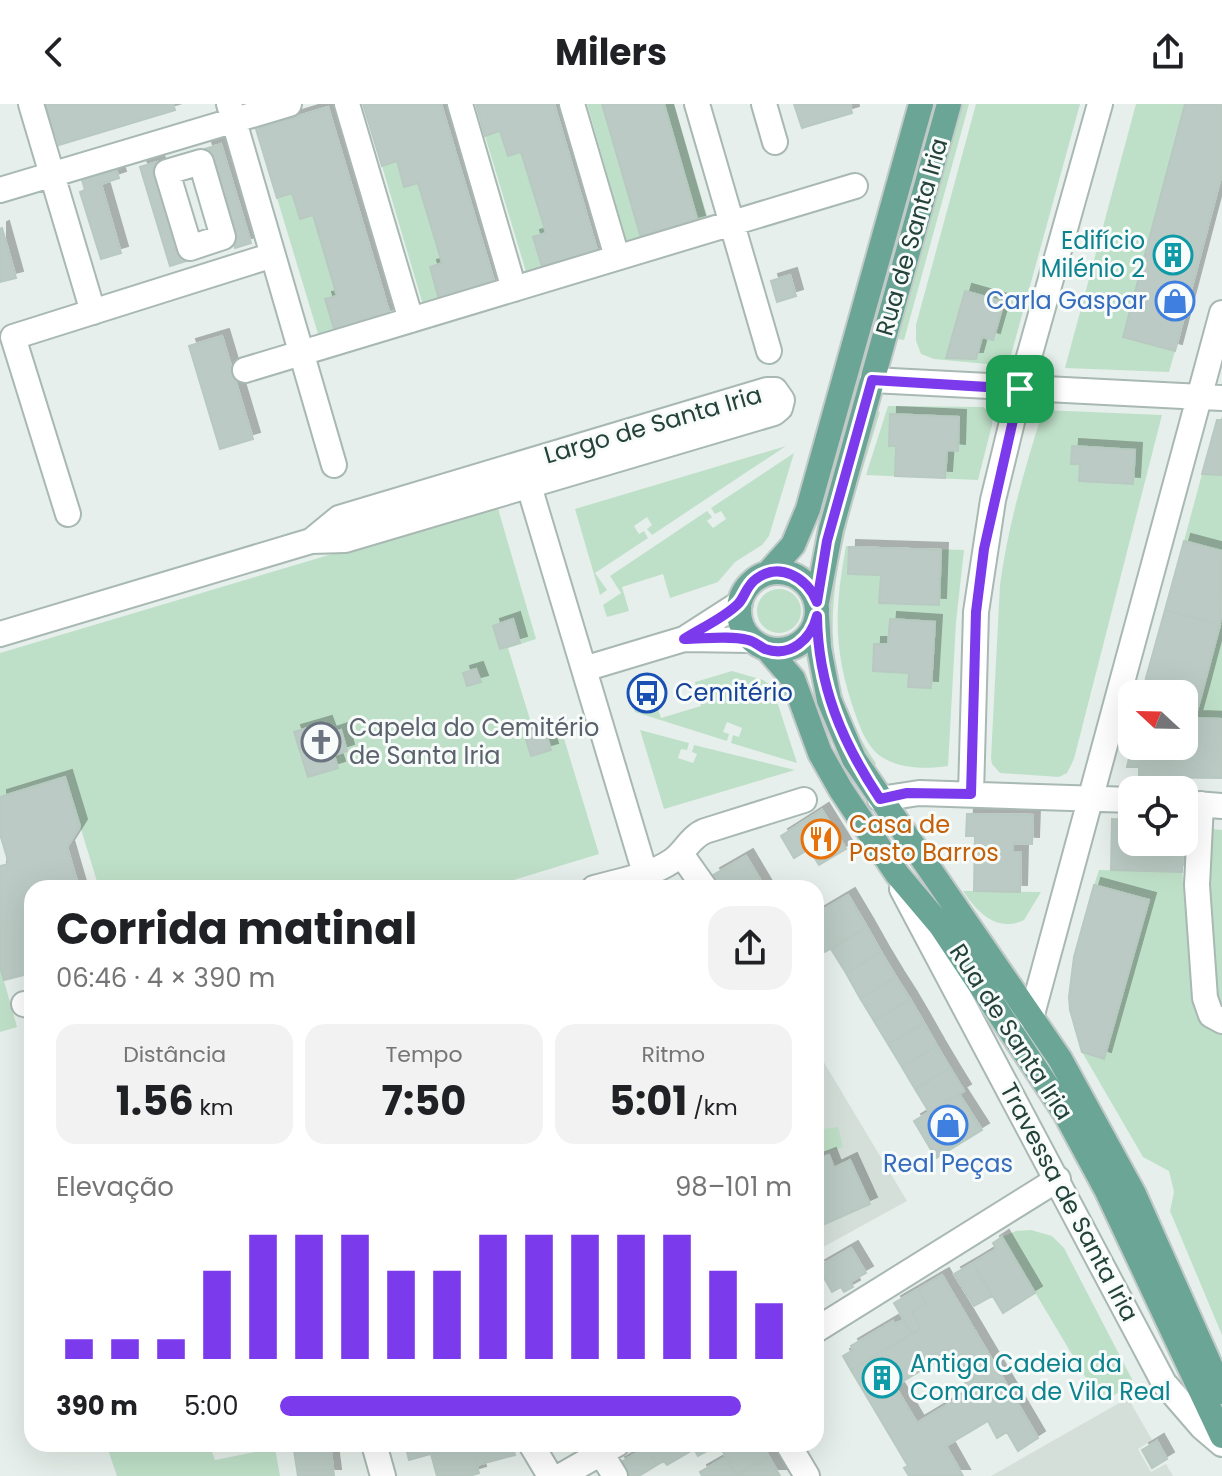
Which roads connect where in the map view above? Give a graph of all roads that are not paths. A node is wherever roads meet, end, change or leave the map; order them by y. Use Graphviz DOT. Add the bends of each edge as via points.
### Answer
graph roads {
  1 [pos="31,104"];
  2 [pos="289,104"];
  3 [pos="347,104"];
  4 [pos="460,104"];
  5 [pos="572,104"];
  6 [pos="697,104"];
  7 [pos="764,104"];
  8 [pos="921,104"];
  9 [pos="949,104"];
  10 [pos="1100,104"];
  11 [pos="232,112"];
  12 [pos="174,138"];
  13 [pos="775,142"];
  14 [pos="183,167"];
  15 [pos="52,174"];
  16 [pos="855,186"];
  17 [pos="0,190"];
  18 [pos="731,223"];
  19 [pos="206,243"];
  20 [pos="273,255"];
  21 [pos="617,257"];
  22 [pos="216,274"];
  23 [pos="514,289"];
  24 [pos="93,312"];
  25 [pos="1222,313"];
  26 [pos="411,320"];
  27 [pos="769,351"];
  28 [pos="301,353"];
  29 [pos="245,370"];
  30 [pos="872,380"];
  31 [pos="1020,389"];
  32 [pos="1210,398"];
  33 [pos="334,465"];
  34 [pos="529,486"];
  35 [pos="68,514"];
  36 [pos="311,541"];
  37 [pos="768,573"];
  38 [pos="740,603"];
  39 [pos="817,609"];
  40 [pos="0,634"];
  41 [pos="684,639"];
  42 [pos="760,645"];
  43 [pos="584,669"];
  44 [pos="971,794"];
  45 [pos="1091,797"];
  46 [pos="880,799"];
  47 [pos="1118,799"];
  48 [pos="804,800"];
  49 [pos="1202,804"];
  50 [pos="681,854"];
  51 [pos="888,862"];
  52 [pos="645,873"];
  53 [pos="621,880"];
  54 [pos="699,880"];
  55 [pos="1031,1018"];
  56 [pos="1222,1021"];
  57 [pos="1058,1179"];
  58 [pos="824,1325"];
  59 [pos="1222,1392"];
  60 [pos="1222,1436"];
  61 [pos="1222,1444"];
  62 [pos="376,1452"];
  63 [pos="536,1452"];
  64 [pos="604,1452"];
  65 [pos="610,1452"];
  66 [pos="792,1452"];
  67 [pos="805,1475"];
  68 [pos="383,1476"];
  69 [pos="550,1476"];
  70 [pos="561,1476"];
  71 [pos="615,1476"];
  1 -- 15 [label="street"];
  2 -- 11 [label="street"];
  3 -- 26 [label="street"];
  4 -- 23 [label="street"];
  5 -- 21 [label="street"];
  6 -- 18 [label="street"];
  7 -- 13 [label="street"];
  8 -- 37 [label="main road, Rua de Santa Iria" via="808,509 793,545"];
  9 -- 30 [label="main road, Rua de Santa Iria"];
  10 -- 31 [label="street"];
  11 -- 12 [label="street"];
  11 -- 20 [label="street"];
  12 -- 14 [label="street"];
  12 -- 15 [label="street"];
  14 -- 19 [label="street" via="167,172 171,187 190,248"];
  14 -- 19 [label="street" via="201,162 223,237"];
  15 -- 17 [label="street"];
  15 -- 24 [label="street"];
  16 -- 18 [label="street"];
  18 -- 21 [label="street"];
  18 -- 27 [label="street"];
  19 -- 22 [label="street"];
  20 -- 22 [label="street"];
  20 -- 28 [label="street"];
  21 -- 23 [label="street"];
  22 -- 24 [label="street"];
  23 -- 26 [label="street"];
  24 -- 35 [label="street" via="13,337"];
  25 -- 32 [label="street"];
  26 -- 28 [label="street"];
  28 -- 29 [label="street"];
  28 -- 33 [label="street"];
  30 -- 31 [label="street"];
  30 -- 39 [label="main road, Rua de Santa Iria" via="827,541"];
  31 -- 32 [label="street"];
  31 -- 44 [label="street" via="984,549 976,612"];
  32 -- 45 [label="street" via="1171,504"];
  34 -- 36 [label="street, Largo de Santa Iria" via="345,540"];
  34 -- 36 [label="street, Largo de Santa Iria" via="774,413 782,400 775,390 767,390 629,431 339,518"];
  34 -- 43 [label="street, Largo de Santa Iria"];
  36 -- 40 [label="street, Largo de Santa Iria"];
  37 -- 38 [label="main road" via="748,587"];
  37 -- 39 [label="main road" via="793,574 812,591"];
  38 -- 41 [label="street"];
  38 -- 42 [label="main road" via="740,622"];
  39 -- 42 [label="main road" via="814,629 795,648 781,651"];
  39 -- 46 [label="main road, Rua de Santa Iria" via="821,665 835,717"];
  41 -- 42 [label="street"];
  41 -- 43 [label="street"];
  42 -- 51 [label="main road, Rua de Santa Iria" via="793,679 827,766"];
  43 -- 52 [label="street, Largo de Santa Iria"];
  44 -- 45 [label="street"];
  44 -- 46 [label="street" via="907,793"];
  45 -- 47 [label="street"];
  45 -- 55 [label="street"];
  46 -- 55 [label="main road, Rua de Santa Iria"];
  48 -- 50 [label="street" via="700,833"];
  49 -- 56 [label="street" via="1197,885 1205,998 1211,1015"];
  50 -- 52 [label="street"];
  50 -- 54 [label="street"];
  51 -- 57 [label="street, Travessa de Santa Iria"];
  51 -- 60 [label="main road, Rua de Santa Iria" via="941,926 1065,1113"];
  52 -- 53 [label="street"];
  55 -- 59 [label="main road, Rua de Santa Iria" via="1124,1174"];
  57 -- 58 [label="street"];
  57 -- 61 [label="street, Travessa de Santa Iria" via="1164,1383"];
  62 -- 68 [label="street"];
  63 -- 69 [label="street"];
  64 -- 70 [label="street"];
  65 -- 71 [label="street"];
  66 -- 67 [label="street"];
}
